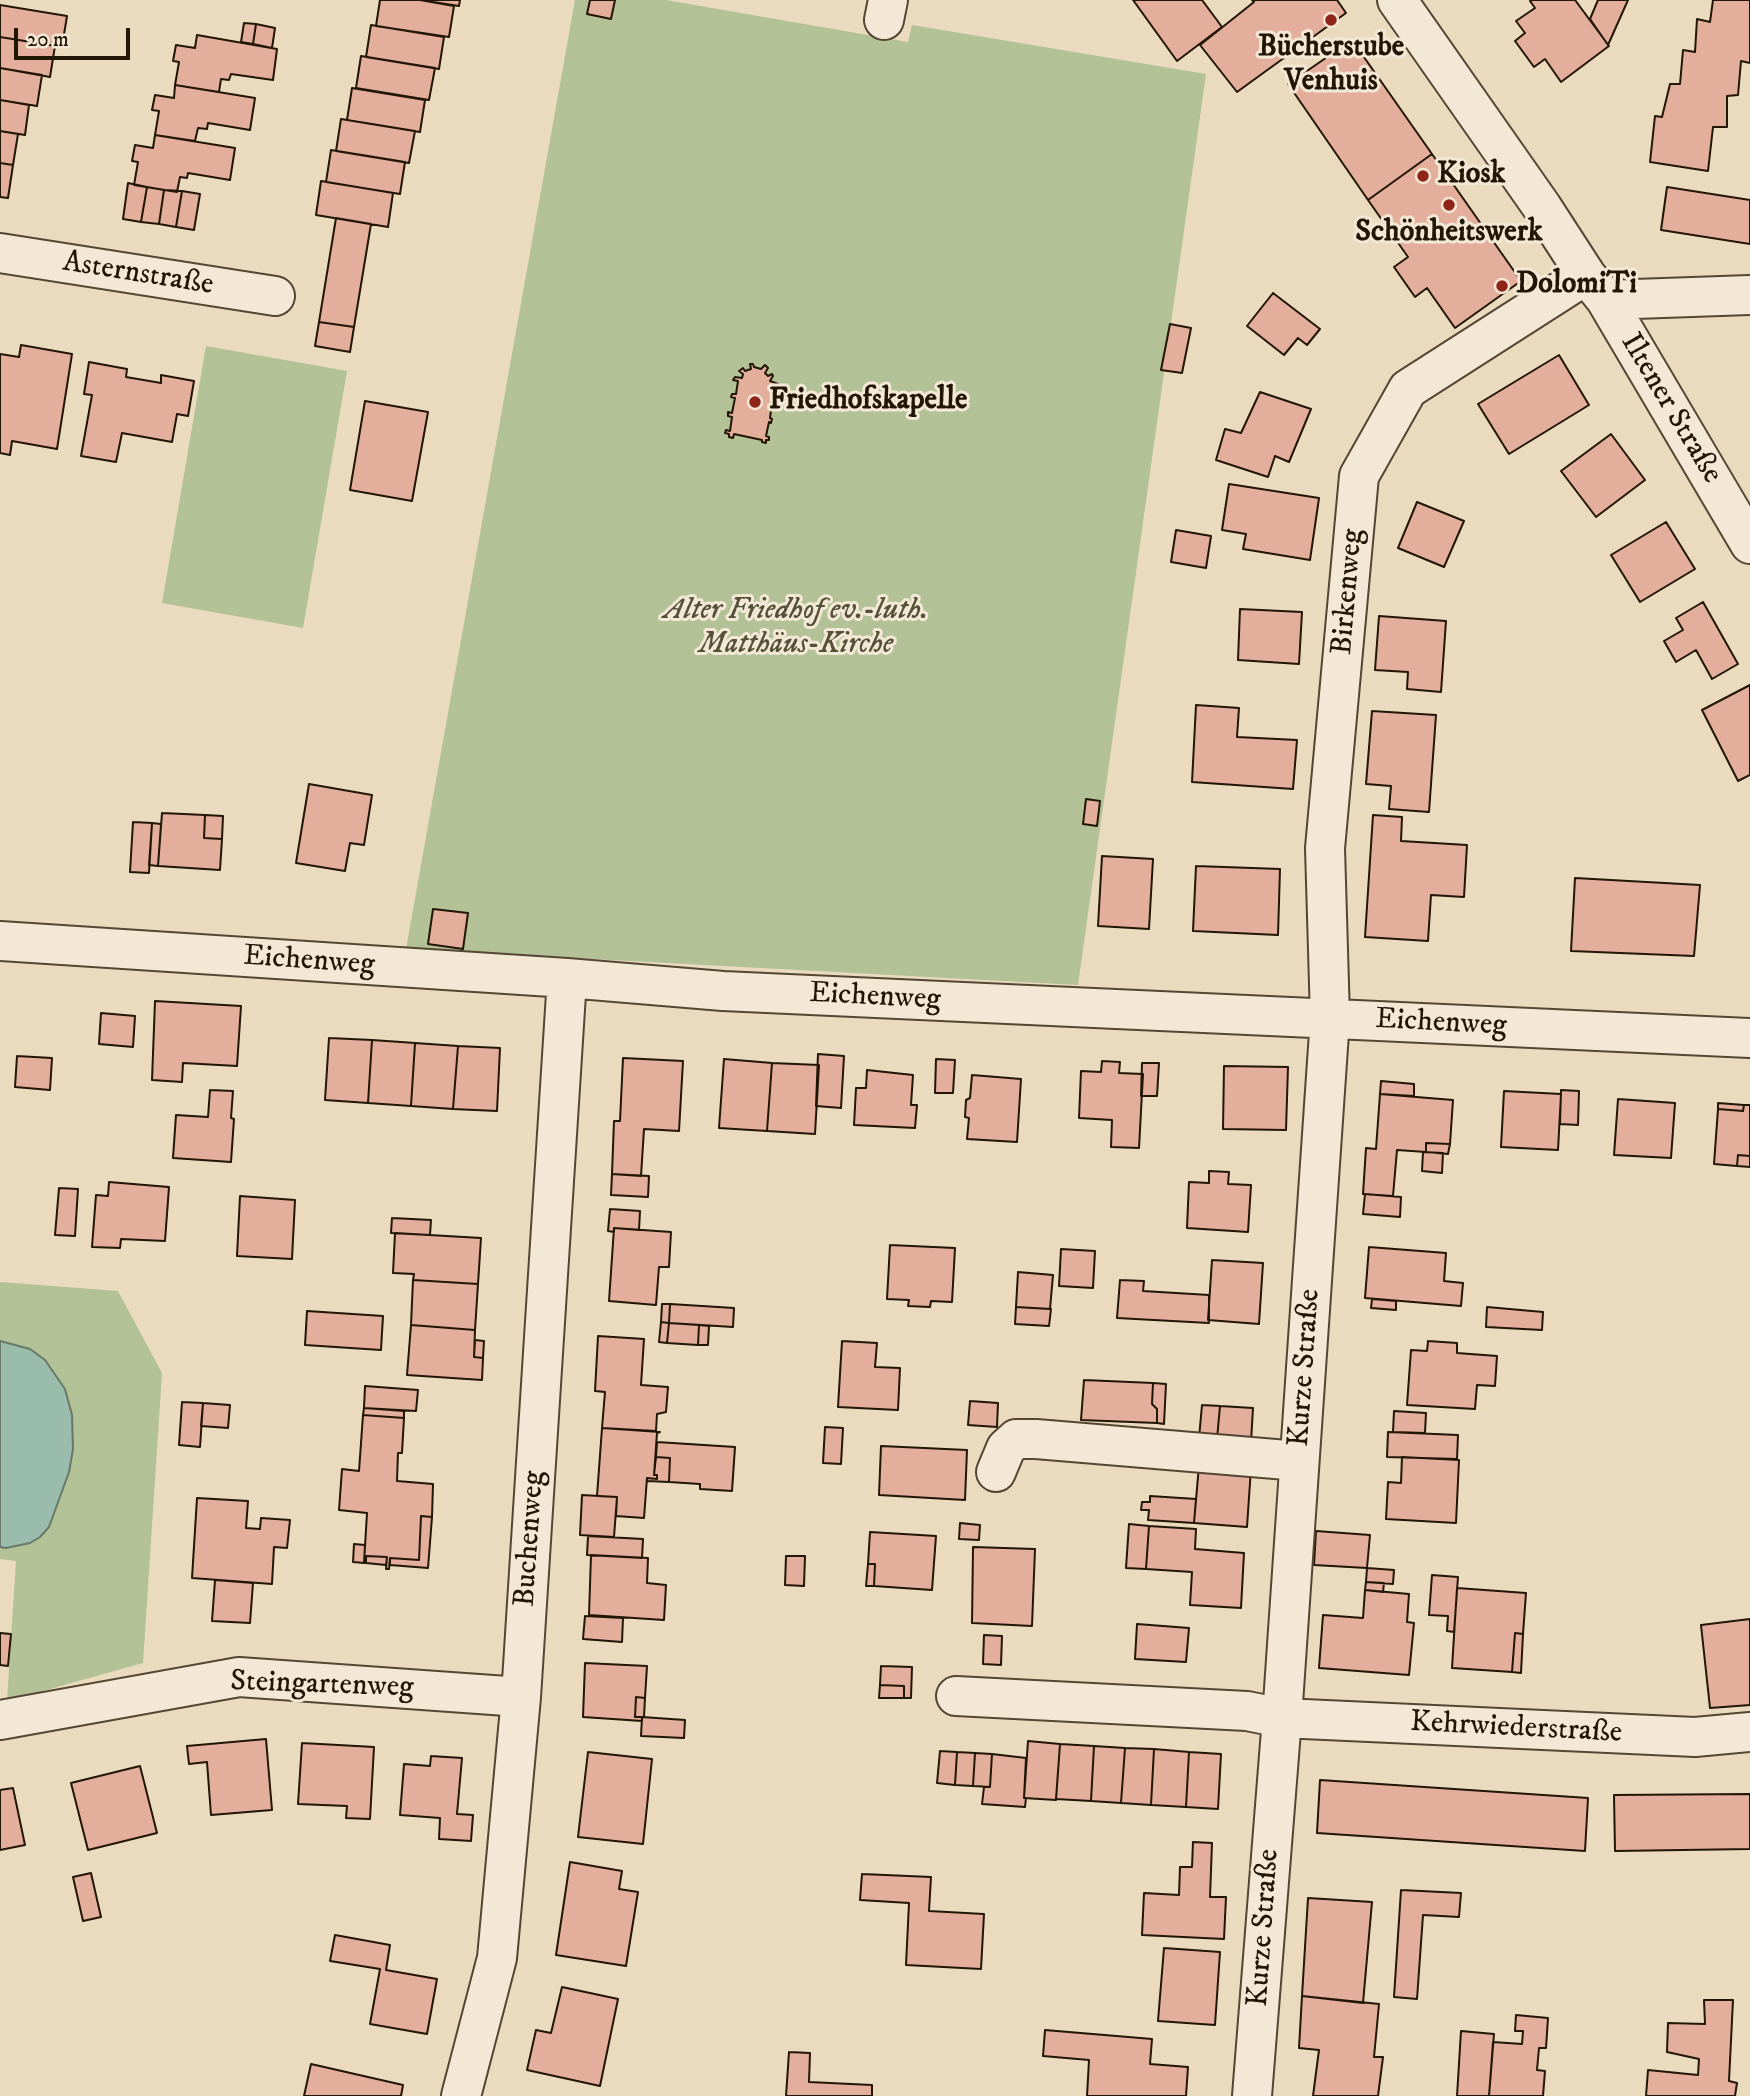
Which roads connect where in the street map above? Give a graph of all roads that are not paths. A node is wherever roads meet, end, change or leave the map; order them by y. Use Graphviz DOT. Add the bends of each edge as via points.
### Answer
graph roads {
  1 [pos="1404,3"];
  2 [pos="0,253"];
  3 [pos="1596,288"];
  4 [pos="1750,295"];
  5 [pos="275,296"];
  6 [pos="1750,544"];
  7 [pos="0,941"];
  8 [pos="567,978"];
  9 [pos="1330,1018"];
  10 [pos="1750,1038"];
  11 [pos="1299,1461"];
  12 [pos="996,1472"];
  13 [pos="956,1696"];
  14 [pos="521,1697"];
  15 [pos="1282,1718"];
  16 [pos="0,1720"];
  17 [pos="1750,1732"];
  18 [pos="461,2096"];
  19 [pos="1252,2096"];
  1 -- 3 [label="street, Iltener Straße"];
  2 -- 5 [label="street, Asternstraße"];
  3 -- 4 [label="street"];
  3 -- 6 [label="street, Iltener Straße"];
  3 -- 9 [label="street, Birkenweg" via="1408,389 1359,476 1325,848"];
  7 -- 8 [label="street, Eichenweg"];
  8 -- 9 [label="street, Eichenweg" via="723,990"];
  8 -- 14 [label="street, Buchenweg"];
  9 -- 10 [label="street, Eichenweg"];
  9 -- 11 [label="street, Kurze Straße"];
  11 -- 12 [label="street" via="1016,1439 1006,1448"];
  11 -- 15 [label="street, Kurze Straße"];
  13 -- 15 [label="street" via="1247,1711"];
  14 -- 16 [label="street, Steingartenweg" via="239,1677"];
  14 -- 18 [label="street, Buchenweg" via="497,1958"];
  15 -- 17 [label="street, Kehrwiederstraße" via="1695,1737"];
  15 -- 19 [label="street, Kurze Straße"];
}
